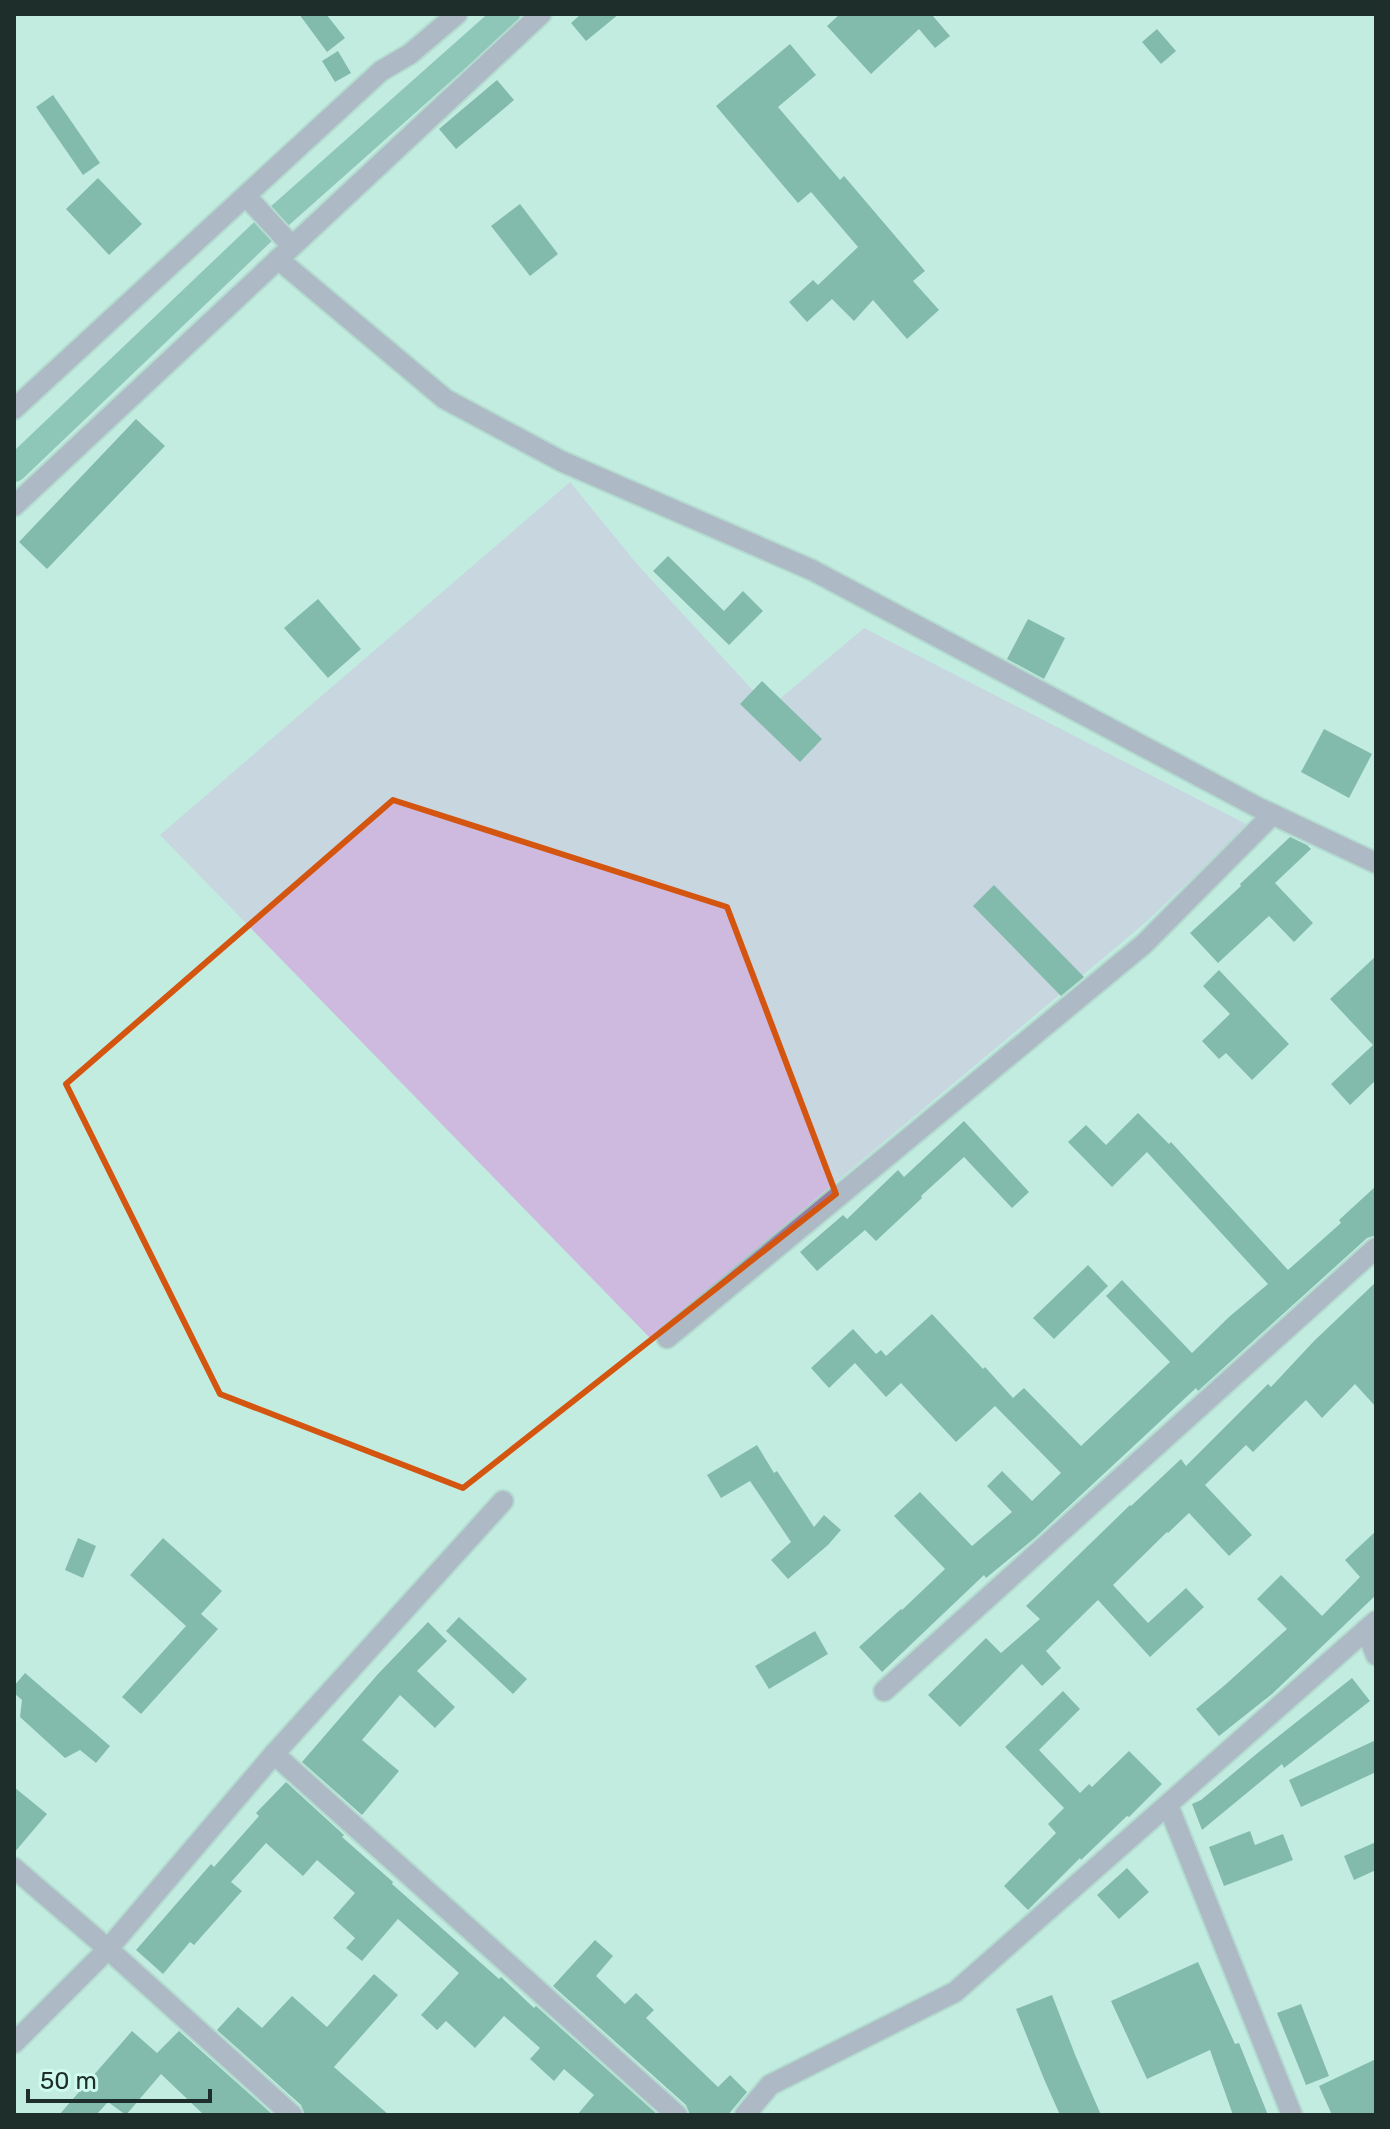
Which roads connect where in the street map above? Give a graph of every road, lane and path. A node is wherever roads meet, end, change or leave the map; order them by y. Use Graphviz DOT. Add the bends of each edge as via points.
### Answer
graph roads {
  1 [pos="457,14"];
  2 [pos="541,14"];
  3 [pos="246,196"];
  4 [pos="285,252"];
  5 [pos="14,409"];
  6 [pos="14,506"];
  7 [pos="1272,815"];
  8 [pos="1376,863"];
  9 [pos="1376,1248"];
  10 [pos="667,1338"];
  11 [pos="503,1501"];
  12 [pos="1371,1626"];
  13 [pos="1376,1655"];
  14 [pos="884,1691"];
  15 [pos="274,1754"];
  16 [pos="1168,1805"];
  17 [pos="14,1868"];
  18 [pos="108,1949"];
  19 [pos="14,2043"];
  20 [pos="292,2115"];
  21 [pos="677,2115"];
  22 [pos="745,2115"];
  23 [pos="1292,2115"];
  1 -- 3 [label="street" via="380,72"];
  2 -- 4 [label="street"];
  3 -- 4 [label="street"];
  3 -- 5 [label="street"];
  4 -- 6 [label="street"];
  4 -- 7 [label="street" via="445,399 561,461 812,570"];
  7 -- 8 [label="street"];
  7 -- 10 [label="street" via="1144,944"];
  9 -- 14 [label="street"];
  11 -- 15 [label="street"];
  12 -- 13 [label="street"];
  12 -- 16 [label="street"];
  15 -- 18 [label="street"];
  15 -- 21 [label="street"];
  16 -- 22 [label="street" via="955,1992 770,2085"];
  16 -- 23 [label="street"];
  17 -- 18 [label="street"];
  18 -- 19 [label="street"];
  18 -- 20 [label="street"];
}
